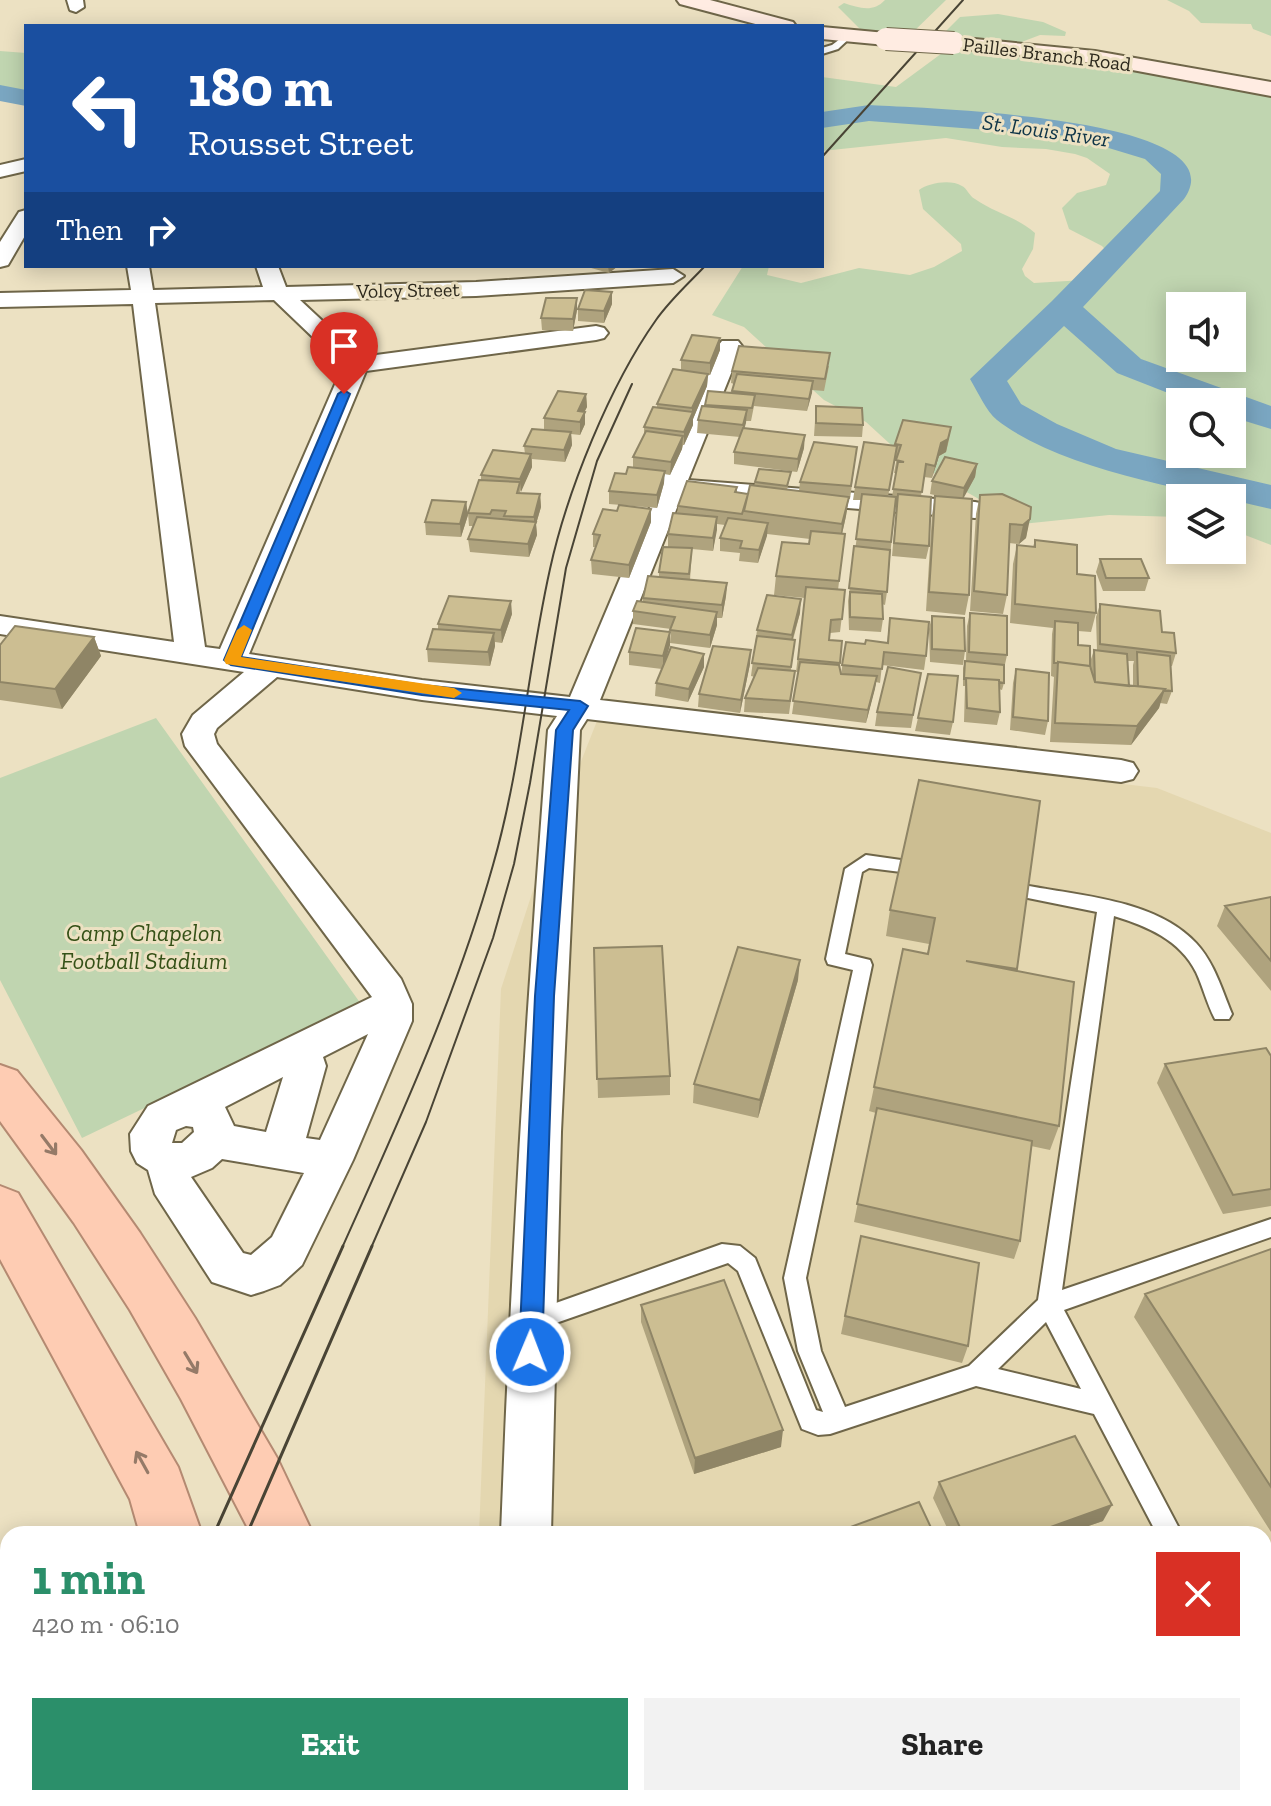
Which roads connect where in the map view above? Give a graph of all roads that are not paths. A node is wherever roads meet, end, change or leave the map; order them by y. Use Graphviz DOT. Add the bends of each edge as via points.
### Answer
graph roads {
  1 [pos="687,0"];
  2 [pos="778,24"];
  3 [pos="828,39"];
  4 [pos="1271,89"];
  5 [pos="24,165"];
  6 [pos="0,171"];
  7 [pos="24,219"];
  8 [pos="0,260"];
  9 [pos="138,268"];
  10 [pos="267,268"];
  11 [pos="673,276"];
  12 [pos="279,293"];
  13 [pos="142,295"];
  14 [pos="0,300"];
  15 [pos="596,333"];
  16 [pos="730,346"];
  17 [pos="356,365"];
  18 [pos="670,487"];
  19 [pos="975,510"];
  20 [pos="0,625"];
  21 [pos="191,654"];
  22 [pos="231,660"];
  23 [pos="271,666"];
  24 [pos="580,706"];
  25 [pos="1121,771"];
  26 [pos="901,866"];
  27 [pos="1024,891"];
  28 [pos="1106,909"];
  29 [pos="393,1004"];
  30 [pos="1222,1014"];
  31 [pos="302,1050"];
  32 [pos="0,1085"];
  33 [pos="182,1109"];
  34 [pos="213,1140"];
  35 [pos="281,1152"];
  36 [pos="332,1160"];
  37 [pos="168,1161"];
  38 [pos="0,1209"];
  39 [pos="1271,1228"];
  40 [pos="1049,1305"];
  41 [pos="531,1322"];
  42 [pos="976,1375"];
  43 [pos="1098,1404"];
  44 [pos="839,1420"];
  45 [pos="169,1526"];
  46 [pos="278,1526"];
  47 [pos="526,1526"];
  48 [pos="1166,1526"];
  1 -- 2 [label="main road"];
  3 -- 4 [label="main road, Pailles Branch Road, bridge" via="954,43 1095,57"];
  5 -- 6 [label="street"];
  7 -- 8 [label="street"];
  9 -- 13 [label="street"];
  10 -- 12 [label="street"];
  11 -- 12 [label="street, Volcy Street" via="476,289"];
  12 -- 13 [label="street, Volcy Street"];
  12 -- 17 [label="street"];
  13 -- 14 [label="street, Volcy Street"];
  13 -- 21 [label="street"];
  15 -- 17 [label="street"];
  16 -- 18 [label="street"];
  17 -- 22 [label="street"];
  18 -- 19 [label="street"];
  18 -- 24 [label="street"];
  20 -- 21 [label="street"];
  21 -- 22 [label="street"];
  22 -- 23 [label="street"];
  23 -- 24 [label="street" via="422,690"];
  23 -- 29 [label="street" via="204,722 198,734 201,746 388,989"];
  24 -- 25 [label="street"];
  24 -- 41 [label="street" via="564,730 545,996"];
  26 -- 44 [label="lane" via="866,861 854,869 835,959 863,965 795,1278 801,1326 816,1376"];
  27 -- 28 [label="lane"];
  28 -- 30 [label="lane" via="1167,929 1188,946 1203,966"];
  28 -- 40 [label="lane"];
  29 -- 31 [label="street"];
  29 -- 36 [label="street" via="393,1021"];
  31 -- 33 [label="street"];
  31 -- 35 [label="street" via="306,1066"];
  32 -- 46 [label="highway, one-way" via="48,1143 129,1259"];
  33 -- 34 [label="street" via="209,1116"];
  33 -- 37 [label="street" via="162,1118 151,1134 152,1151"];
  34 -- 35 [label="street"];
  34 -- 37 [label="street" via="189,1160"];
  35 -- 36 [label="street"];
  36 -- 37 [label="street" via="287,1251 277,1263 251,1275 228,1268 170,1181"];
  45 -- 38 [label="highway, one-way" via="157,1488"];
  39 -- 40 [label="lane"];
  40 -- 42 [label="lane"];
  40 -- 43 [label="lane"];
  41 -- 44 [label="lane" via="732,1253 747,1265 807,1418 820,1425"];
  41 -- 47 [label="street"];
  42 -- 43 [label="lane"];
  42 -- 44 [label="lane"];
  43 -- 48 [label="lane"];
}
